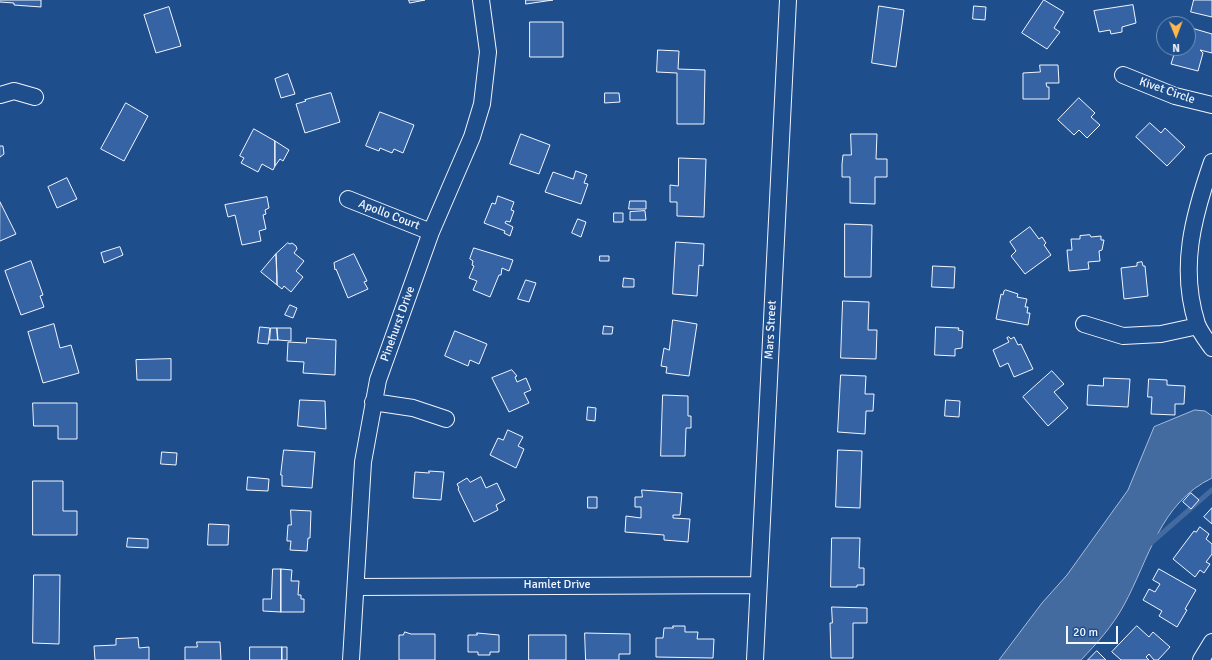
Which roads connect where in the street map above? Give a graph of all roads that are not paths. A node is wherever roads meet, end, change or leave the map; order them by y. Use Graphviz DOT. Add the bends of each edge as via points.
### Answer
graph roads {
  1 [pos="481,0"];
  2 [pos="788,0"];
  3 [pos="1123,75"];
  4 [pos="0,95"];
  5 [pos="35,97"];
  6 [pos="1212,105"];
  7 [pos="1212,162"];
  8 [pos="348,199"];
  9 [pos="431,232"];
  10 [pos="1084,324"];
  11 [pos="1198,326"];
  12 [pos="1212,348"];
  13 [pos="373,402"];
  14 [pos="446,419"];
  15 [pos="757,585"];
  16 [pos="356,586"];
  17 [pos="1212,642"];
  18 [pos="351,660"];
  19 [pos="755,660"];
  20 [pos="1201,660"];
  1 -- 9 [label="street, Pinehurst Drive" via="488,52 482,104 472,137"];
  2 -- 15 [label="street, Mars Street"];
  3 -- 6 [label="street, Kivet Circle" via="1175,96"];
  4 -- 5 [label="street" via="14,91"];
  7 -- 11 [label="street" via="1194,216 1188,263 1189,288"];
  8 -- 9 [label="street, Apollo Court"];
  9 -- 13 [label="street, Pinehurst Drive" via="378,380"];
  10 -- 11 [label="street" via="1123,336 1161,334"];
  11 -- 12 [label="street"];
  13 -- 14 [label="street" via="413,408"];
  13 -- 16 [label="street, Pinehurst Drive" via="363,462"];
  15 -- 16 [label="street, Hamlet Drive"];
  15 -- 19 [label="street, Mars Street"];
  16 -- 18 [label="street, Pinehurst Drive"];
  17 -- 20 [label="street"];
}
